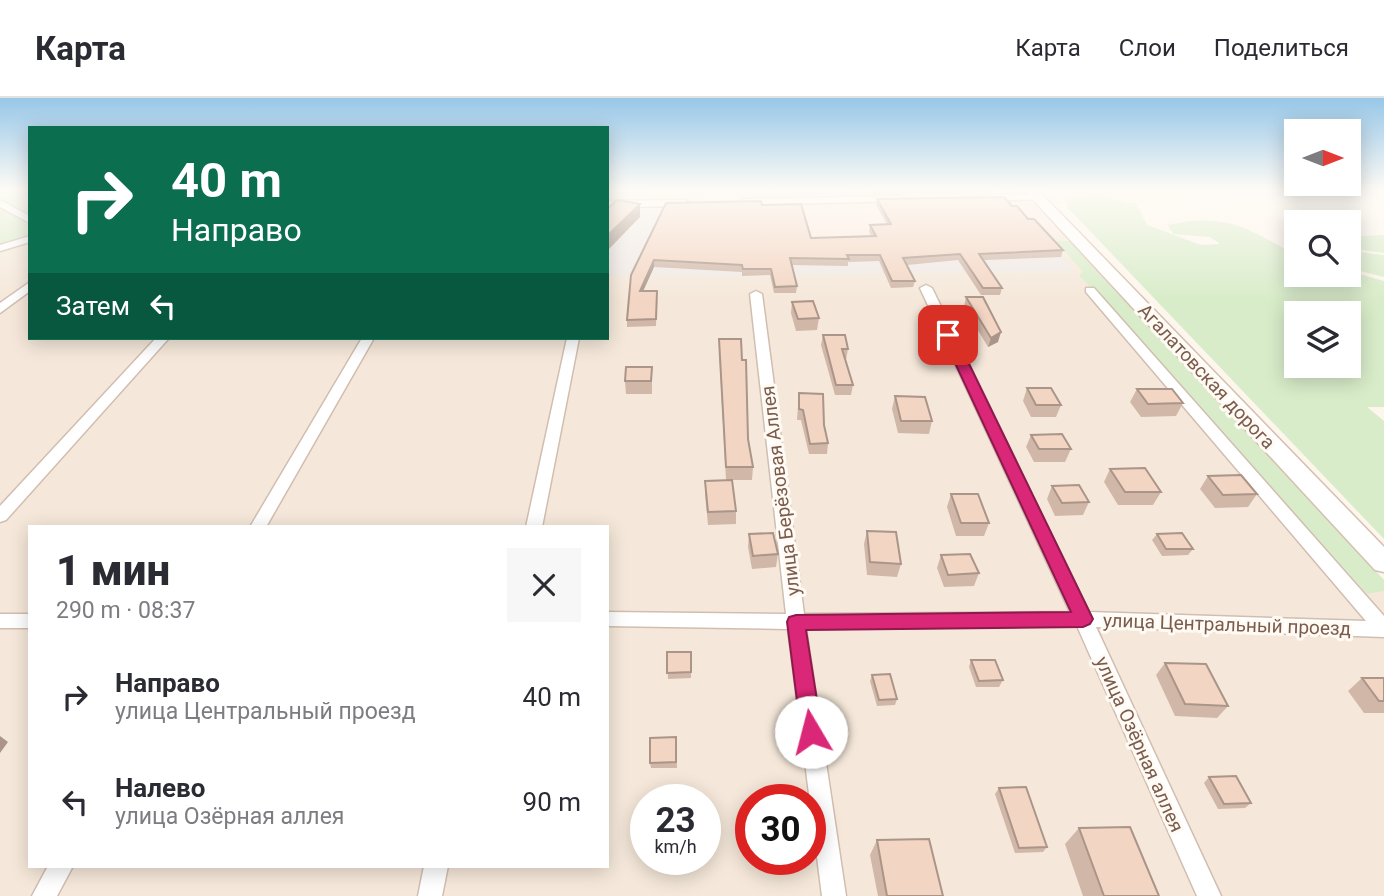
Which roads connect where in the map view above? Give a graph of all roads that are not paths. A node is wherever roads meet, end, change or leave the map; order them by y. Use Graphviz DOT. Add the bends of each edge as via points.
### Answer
graph roads {
  1 [pos="1065,226"];
  2 [pos="28,240"];
  3 [pos="0,248"];
  4 [pos="28,287"];
  5 [pos="926,288"];
  6 [pos="1090,290"];
  7 [pos="756,294"];
  8 [pos="0,309"];
  9 [pos="161,340"];
  10 [pos="367,340"];
  11 [pos="573,340"];
  12 [pos="0,516"];
  13 [pos="259,525"];
  14 [pos="534,525"];
  15 [pos="1384,563"];
  16 [pos="609,619"];
  17 [pos="1083,619"];
  18 [pos="0,621"];
  19 [pos="28,621"];
  20 [pos="796,622"];
  21 [pos="1384,629"];
  22 [pos="60,868"];
  23 [pos="436,868"];
  24 [pos="44,896"];
  25 [pos="430,896"];
  26 [pos="834,896"];
  27 [pos="1209,896"];
  1 -- 15 [label="main road, Агалатовская дорога"];
  2 -- 3 [label="street"];
  4 -- 8 [label="street"];
  5 -- 17 [label="street, улица Озёрная аллея"];
  6 -- 21 [label="street"];
  7 -- 20 [label="street, улица Берёзовая Аллея"];
  9 -- 12 [label="street"];
  10 -- 13 [label="street"];
  11 -- 14 [label="street"];
  16 -- 20 [label="street, улица Центральный проезд"];
  17 -- 20 [label="street, улица Центральный проезд"];
  17 -- 21 [label="street, улица Центральный проезд"];
  17 -- 27 [label="street, улица Озёрная аллея"];
  18 -- 19 [label="street"];
  20 -- 26 [label="street, улица Берёзовая Аллея"];
  22 -- 24 [label="street"];
  23 -- 25 [label="street"];
}
